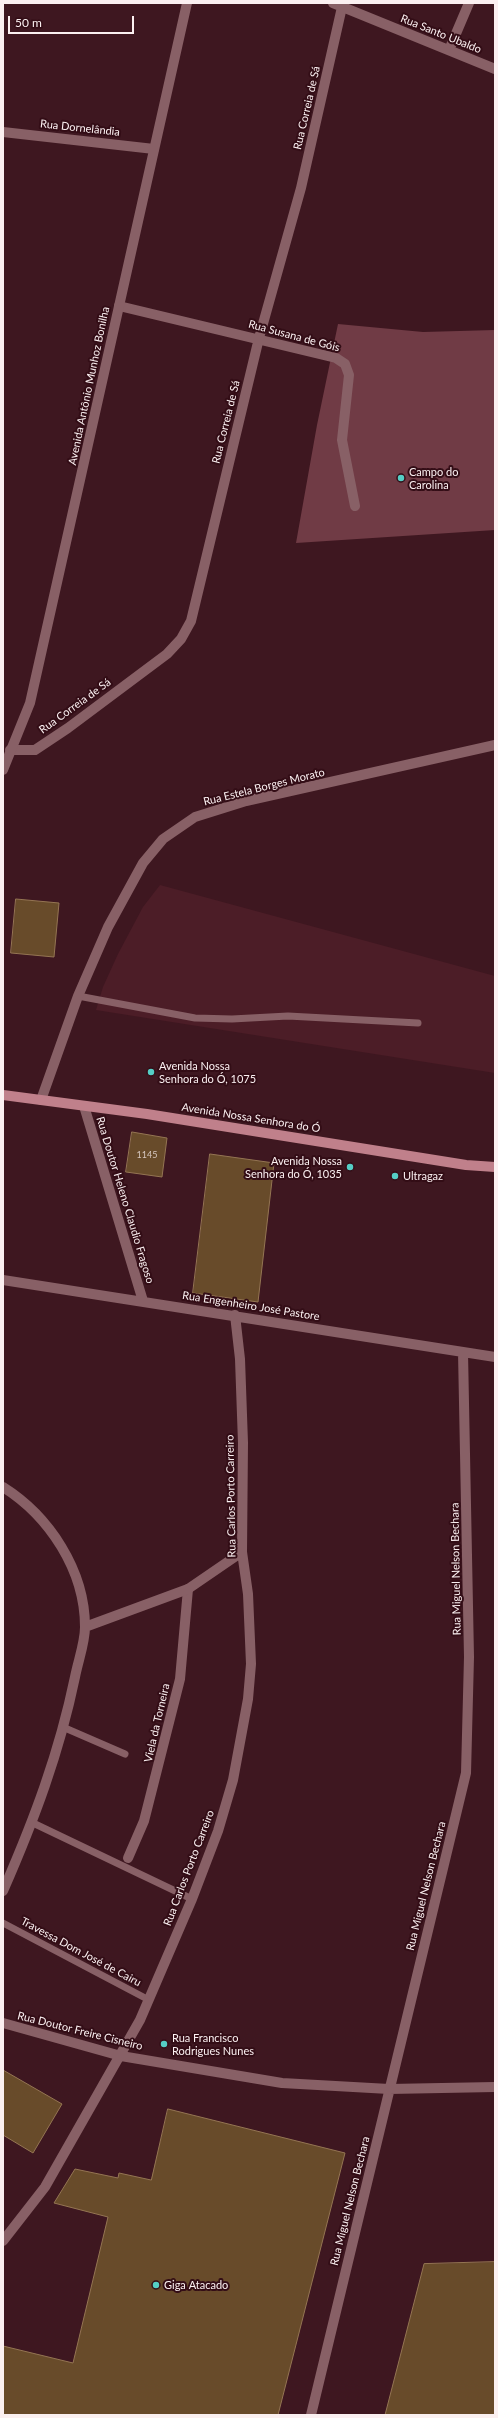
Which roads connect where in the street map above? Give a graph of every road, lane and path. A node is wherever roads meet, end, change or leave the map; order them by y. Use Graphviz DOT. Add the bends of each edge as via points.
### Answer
graph roads {
  1 [pos="187,3"];
  2 [pos="469,3"];
  3 [pos="337,5"];
  4 [pos="449,50"];
  5 [pos="495,69"];
  6 [pos="3,132"];
  7 [pos="154,148"];
  8 [pos="119,306"];
  9 [pos="259,338"];
  10 [pos="355,506"];
  11 [pos="495,745"];
  12 [pos="10,750"];
  13 [pos="3,770"];
  14 [pos="78,996"];
  15 [pos="418,1023"];
  16 [pos="3,1095"];
  17 [pos="41,1100"];
  18 [pos="84,1106"];
  19 [pos="495,1167"];
  20 [pos="3,1280"];
  21 [pos="143,1301"];
  22 [pos="236,1315"];
  23 [pos="463,1352"];
  24 [pos="495,1356"];
  25 [pos="3,1487"];
  26 [pos="242,1552"];
  27 [pos="188,1589"];
  28 [pos="85,1627"];
  29 [pos="64,1728"];
  30 [pos="125,1754"];
  31 [pos="33,1824"];
  32 [pos="128,1858"];
  33 [pos="3,1891"];
  34 [pos="192,1899"];
  35 [pos="3,1923"];
  36 [pos="149,2000"];
  37 [pos="3,2024"];
  38 [pos="121,2056"];
  39 [pos="495,2087"];
  40 [pos="389,2089"];
  41 [pos="3,2241"];
  42 [pos="311,2415"];
  1 -- 7 [label="street, Avenida Antônio Munhoz Bonilha"];
  2 -- 4 [label="street"];
  3 -- 4 [label="street, Rua Santo Ubaldo"];
  3 -- 9 [label="street, Rua Correia de Sá" via="301,188"];
  4 -- 5 [label="street, Rua Santo Ubaldo"];
  6 -- 7 [label="street, Rua Dornelândia"];
  7 -- 8 [label="street, Avenida Antônio Munhoz Bonilha"];
  8 -- 9 [label="street, Rua Susana de Góis"];
  8 -- 12 [label="street, Avenida Antônio Munhoz Bonilha" via="30,702"];
  9 -- 10 [label="street, Rua Susana de Góis" via="336,358 345,364 349,386 342,440"];
  9 -- 12 [label="street, Rua Correia de Sá" via="191,621 181,639 167,654 35,750"];
  11 -- 14 [label="street, Rua Estela Borges Morato" via="246,801 195,817 163,839 143,863 120,901"];
  12 -- 13 [label="street, Avenida Antônio Munhoz Bonilha"];
  14 -- 15 [label="lane" via="195,1018 288,1016"];
  14 -- 17 [label="street, Rua Estela Borges Morato"];
  16 -- 17 [label="main road, Avenida Nossa Senhora do Ó"];
  17 -- 18 [label="main road, Avenida Nossa Senhora do Ó"];
  18 -- 19 [label="main road, Avenida Nossa Senhora do Ó" via="466,1165"];
  18 -- 21 [label="street, Rua Doutor Heleno Claudio Fragoso"];
  20 -- 21 [label="street, Rua Engenheiro José Pastore"];
  21 -- 22 [label="street, Rua Engenheiro José Pastore"];
  22 -- 23 [label="street, Rua Engenheiro José Pastore"];
  22 -- 26 [label="street, Rua Carlos Porto Carreiro" via="243,1443"];
  23 -- 24 [label="street, Rua Engenheiro José Pastore"];
  23 -- 40 [label="street, Rua Miguel Nelson Bechara" via="469,1657 466,1773"];
  25 -- 28 [label="street" via="20,1498 46,1524 67,1556 80,1592"];
  26 -- 27 [label="street"];
  26 -- 34 [label="street, Rua Carlos Porto Carreiro" via="251,1628 248,1699 231,1788"];
  27 -- 28 [label="street"];
  27 -- 32 [label="street, Viela da Torneira" via="180,1679 144,1822"];
  28 -- 29 [label="street"];
  29 -- 30 [label="lane"];
  29 -- 31 [label="street"];
  31 -- 33 [label="street"];
  31 -- 34 [label="lane"];
  34 -- 36 [label="street, Rua Carlos Porto Carreiro"];
  35 -- 36 [label="lane, Travessa Dom José de Cairu"];
  36 -- 38 [label="street, Rua Carlos Porto Carreiro"];
  37 -- 38 [label="street, Rua Doutor Freire Cisneiro"];
  38 -- 40 [label="street, Rua Doutor Freire Cisneiro" via="282,2083"];
  38 -- 41 [label="street, Rua Carlos Porto Carreiro" via="45,2186"];
  39 -- 40 [label="street"];
  40 -- 42 [label="street, Rua Miguel Nelson Bechara"];
}
